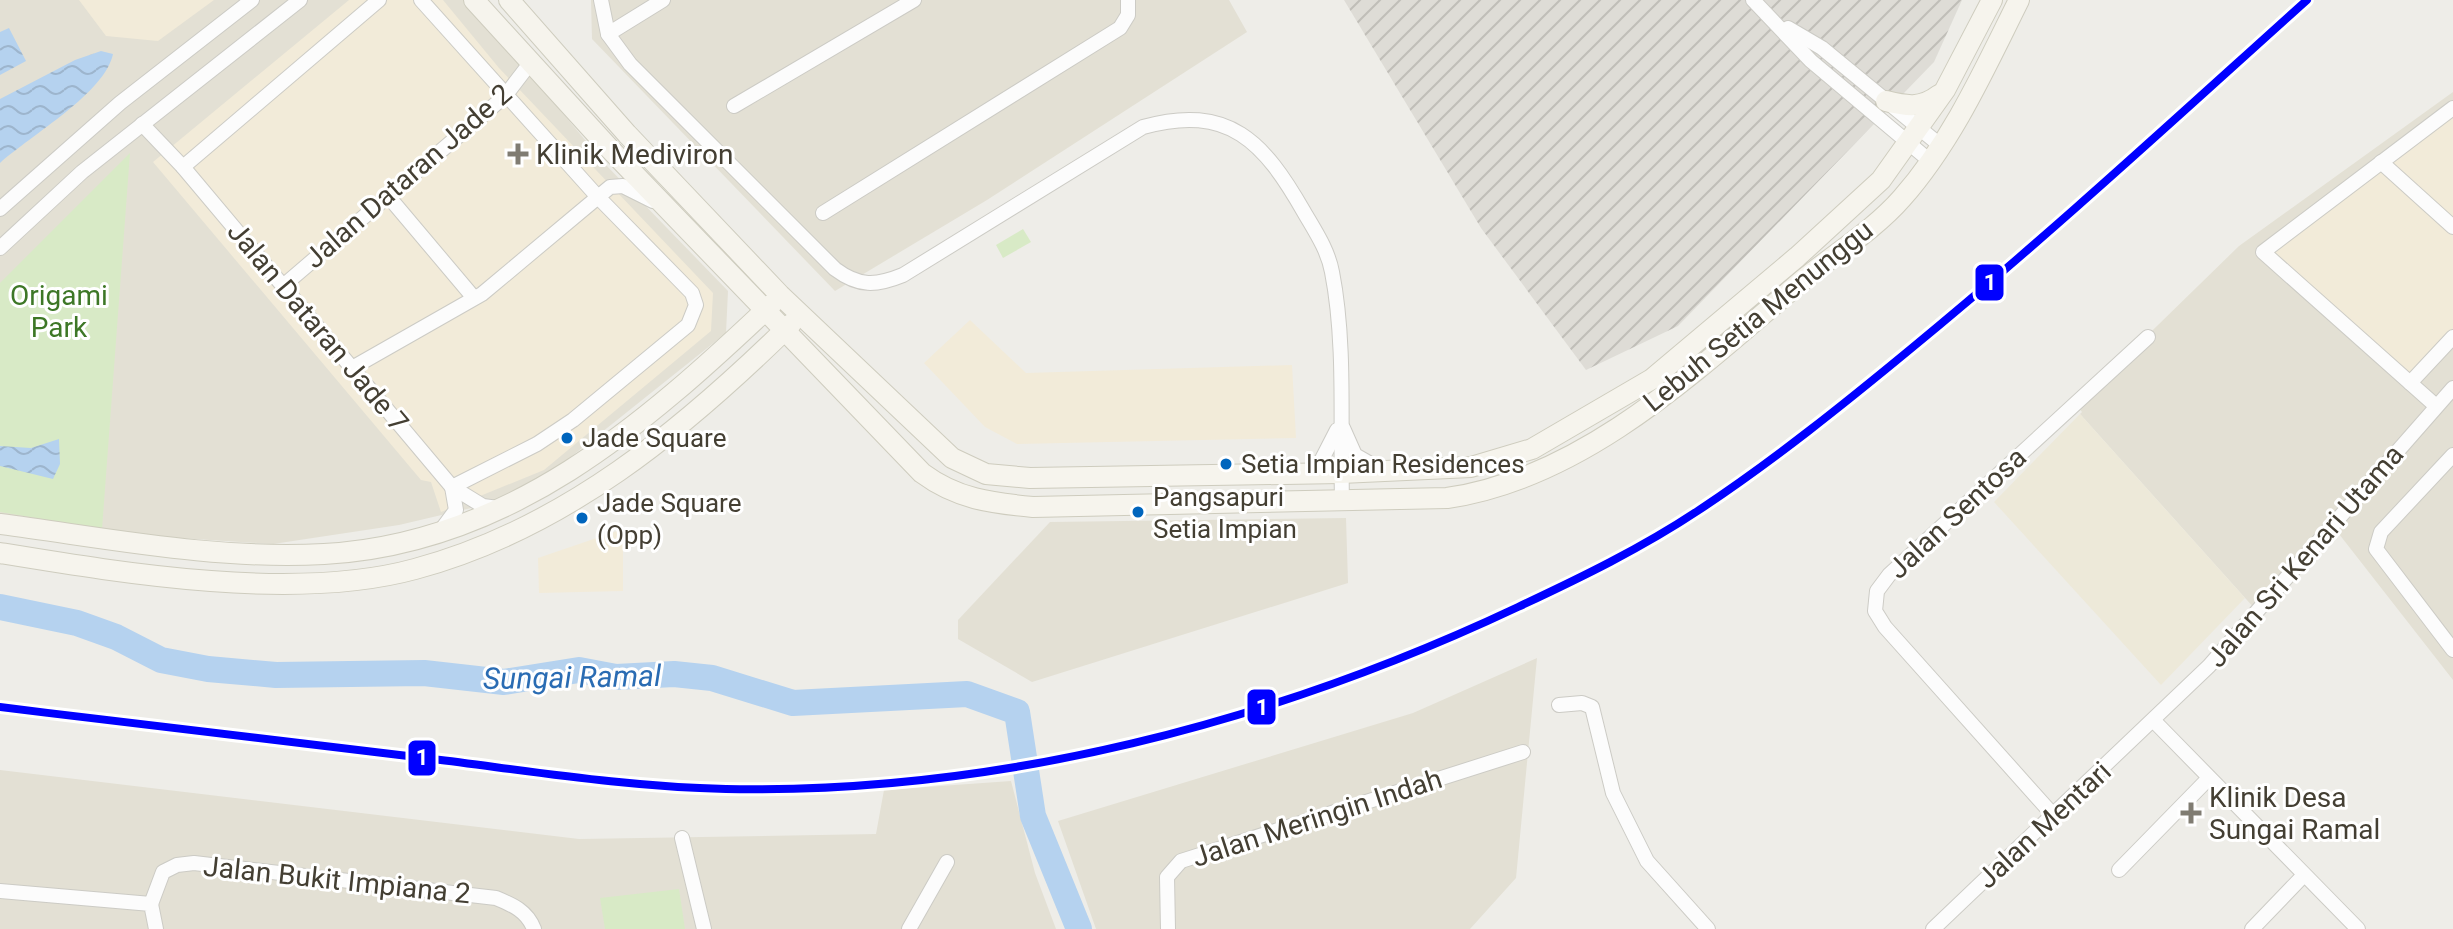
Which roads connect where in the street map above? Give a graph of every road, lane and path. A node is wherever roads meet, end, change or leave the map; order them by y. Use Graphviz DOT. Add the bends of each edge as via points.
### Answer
graph roads {
  1 [pos="252,0"];
  2 [pos="300,0"];
  3 [pos="379,0"];
  4 [pos="421,0"];
  5 [pos="474,0"];
  6 [pos="509,0"];
  7 [pos="601,0"];
  8 [pos="663,0"];
  9 [pos="914,0"];
  10 [pos="1128,0"];
  11 [pos="1753,0"];
  12 [pos="1992,0"];
  13 [pos="2019,0"];
  14 [pos="1774,20"];
  15 [pos="608,34"];
  16 [pos="203,35"];
  17 [pos="220,60"];
  18 [pos="531,62"];
  19 [pos="1945,90"];
  20 [pos="505,96"];
  21 [pos="1886,101"];
  22 [pos="734,106"];
  23 [pos="2453,108"];
  24 [pos="142,124"];
  25 [pos="1913,135"];
  26 [pos="1936,153"];
  27 [pos="2381,162"];
  28 [pos="183,167"];
  29 [pos="388,196"];
  30 [pos="597,196"];
  31 [pos="0,209"];
  32 [pos="823,213"];
  33 [pos="674,215"];
  34 [pos="2453,227"];
  35 [pos="0,248"];
  36 [pos="283,286"];
  37 [pos="780,295"];
  38 [pos="474,298"];
  39 [pos="763,311"];
  40 [pos="799,315"];
  41 [pos="783,332"];
  42 [pos="2148,337"];
  43 [pos="2453,337"];
  44 [pos="352,368"];
  45 [pos="2410,383"];
  46 [pos="2453,388"];
  47 [pos="2436,406"];
  48 [pos="1340,420"];
  49 [pos="2453,455"];
  50 [pos="1383,471"];
  51 [pos="1341,473"];
  52 [pos="1301,474"];
  53 [pos="452,487"];
  54 [pos="1342,499"];
  55 [pos="503,509"];
  56 [pos="0,524"];
  57 [pos="439,533"];
  58 [pos="0,553"];
  59 [pos="2451,641"];
  60 [pos="1559,705"];
  61 [pos="2154,721"];
  62 [pos="1523,752"];
  63 [pos="2209,778"];
  64 [pos="2054,816"];
  65 [pos="682,838"];
  66 [pos="947,862"];
  67 [pos="2119,870"];
  68 [pos="2304,875"];
  69 [pos="0,891"];
  70 [pos="151,904"];
  71 [pos="156,929"];
  72 [pos="534,929"];
  73 [pos="704,929"];
  74 [pos="909,929"];
  75 [pos="1168,929"];
  76 [pos="1708,929"];
  77 [pos="1933,929"];
  78 [pos="2252,929"];
  79 [pos="2358,929"];
  1 -- 16 [label="street"];
  2 -- 17 [label="street"];
  3 -- 28 [label="street"];
  4 -- 20 [label="street"];
  5 -- 18 [label="street"];
  6 -- 37 [label="street"];
  7 -- 15 [label="street"];
  8 -- 15 [label="street"];
  9 -- 22 [label="street"];
  10 -- 32 [label="street" via="1128,15 1120,28"];
  11 -- 14 [label="street"];
  12 -- 19 [label="street"];
  13 -- 26 [label="street, Lebuh Setia Menunggu"];
  14 -- 21 [label="street" via="1822,48"];
  14 -- 25 [label="street" via="1811,61"];
  15 -- 48 [label="street" via="630,64 835,269 864,285 903,275 1143,127 1190,120 1238,133 1272,159 1327,252 1337,314"];
  16 -- 17 [label="street"];
  16 -- 31 [label="street"];
  17 -- 24 [label="street"];
  18 -- 20 [label="street, Jalan Dataran Jade 2"];
  18 -- 33 [label="street"];
  19 -- 21 [label="street" via="1923,105"];
  19 -- 25 [label="street, Lebuh Setia Menunggu"];
  20 -- 29 [label="street, Jalan Dataran Jade 2"];
  20 -- 30 [label="street"];
  21 -- 25 [label="street"];
  23 -- 27 [label="street"];
  24 -- 28 [label="street, Jalan Dataran Jade 7"];
  24 -- 35 [label="street"];
  25 -- 26 [label="street"];
  25 -- 50 [label="street, Lebuh Setia Menunggu" via="1881,180 1843,217 1652,379 1532,449 1501,460 1471,467"];
  26 -- 54 [label="street, Lebuh Setia Menunggu" via="1901,200 1661,400 1559,460 1531,476 1475,494"];
  27 -- 34 [label="street"];
  27 -- 45 [label="street" via="2263,252"];
  28 -- 36 [label="street, Jalan Dataran Jade 7"];
  29 -- 36 [label="street, Jalan Dataran Jade 2"];
  29 -- 38 [label="street"];
  30 -- 33 [label="street" via="623,186"];
  30 -- 38 [label="street"];
  30 -- 53 [label="street" via="692,293 696,305 688,325 573,420"];
  33 -- 39 [label="street"];
  36 -- 44 [label="street, Jalan Dataran Jade 7"];
  37 -- 39 [label="street"];
  37 -- 40 [label="street"];
  38 -- 44 [label="street"];
  39 -- 41 [label="street, Lebuh Setia Menunggu"];
  39 -- 55 [label="street" via="630,431"];
  40 -- 41 [label="street"];
  40 -- 52 [label="street" via="952,458 986,474"];
  41 -- 54 [label="street, Lebuh Setia Menunggu" via="922,473 968,499 1033,507"];
  41 -- 58 [label="street" via="611,479 552,515 487,545 413,570 330,581 245,581 131,573"];
  42 -- 64 [label="street, Jalan Sentosa" via="1925,540 1877,591 1875,611 1885,627"];
  43 -- 45 [label="street"];
  44 -- 53 [label="street, Jalan Dataran Jade 7"];
  45 -- 47 [label="street"];
  46 -- 47 [label="street, Jalan Sri Kenari Utama"];
  47 -- 61 [label="street, Jalan Sri Kenari Utama" via="2209,666"];
  48 -- 50 [label="street" via="1355,455"];
  48 -- 51 [label="street"];
  48 -- 52 [label="street" via="1319,465"];
  49 -- 59 [label="street" via="2376,540 2379,557"];
  50 -- 51 [label="street, Lebuh Setia Menunggu"];
  51 -- 52 [label="street, Lebuh Setia Menunggu"];
  51 -- 54 [label="street"];
  53 -- 55 [label="street" via="483,506"];
  53 -- 57 [label="street" via="456,510"];
  55 -- 57 [label="street"];
  56 -- 57 [label="street" via="274,555 379,549"];
  60 -- 76 [label="street" via="1592,707 1613,793 1647,861"];
  61 -- 63 [label="street"];
  61 -- 64 [label="street, Jalan Mentari"];
  62 -- 75 [label="street, Jalan Meringin Indah" via="1181,861 1167,877"];
  63 -- 67 [label="street"];
  63 -- 68 [label="street"];
  64 -- 77 [label="street, Jalan Mentari"];
  65 -- 73 [label="street"];
  66 -- 74 [label="street"];
  68 -- 78 [label="street"];
  68 -- 79 [label="street"];
  69 -- 70 [label="street"];
  70 -- 71 [label="street"];
  70 -- 72 [label="street, Jalan Bukit Impiana 2" via="163,872 194,863 496,898 530,917"];
}
